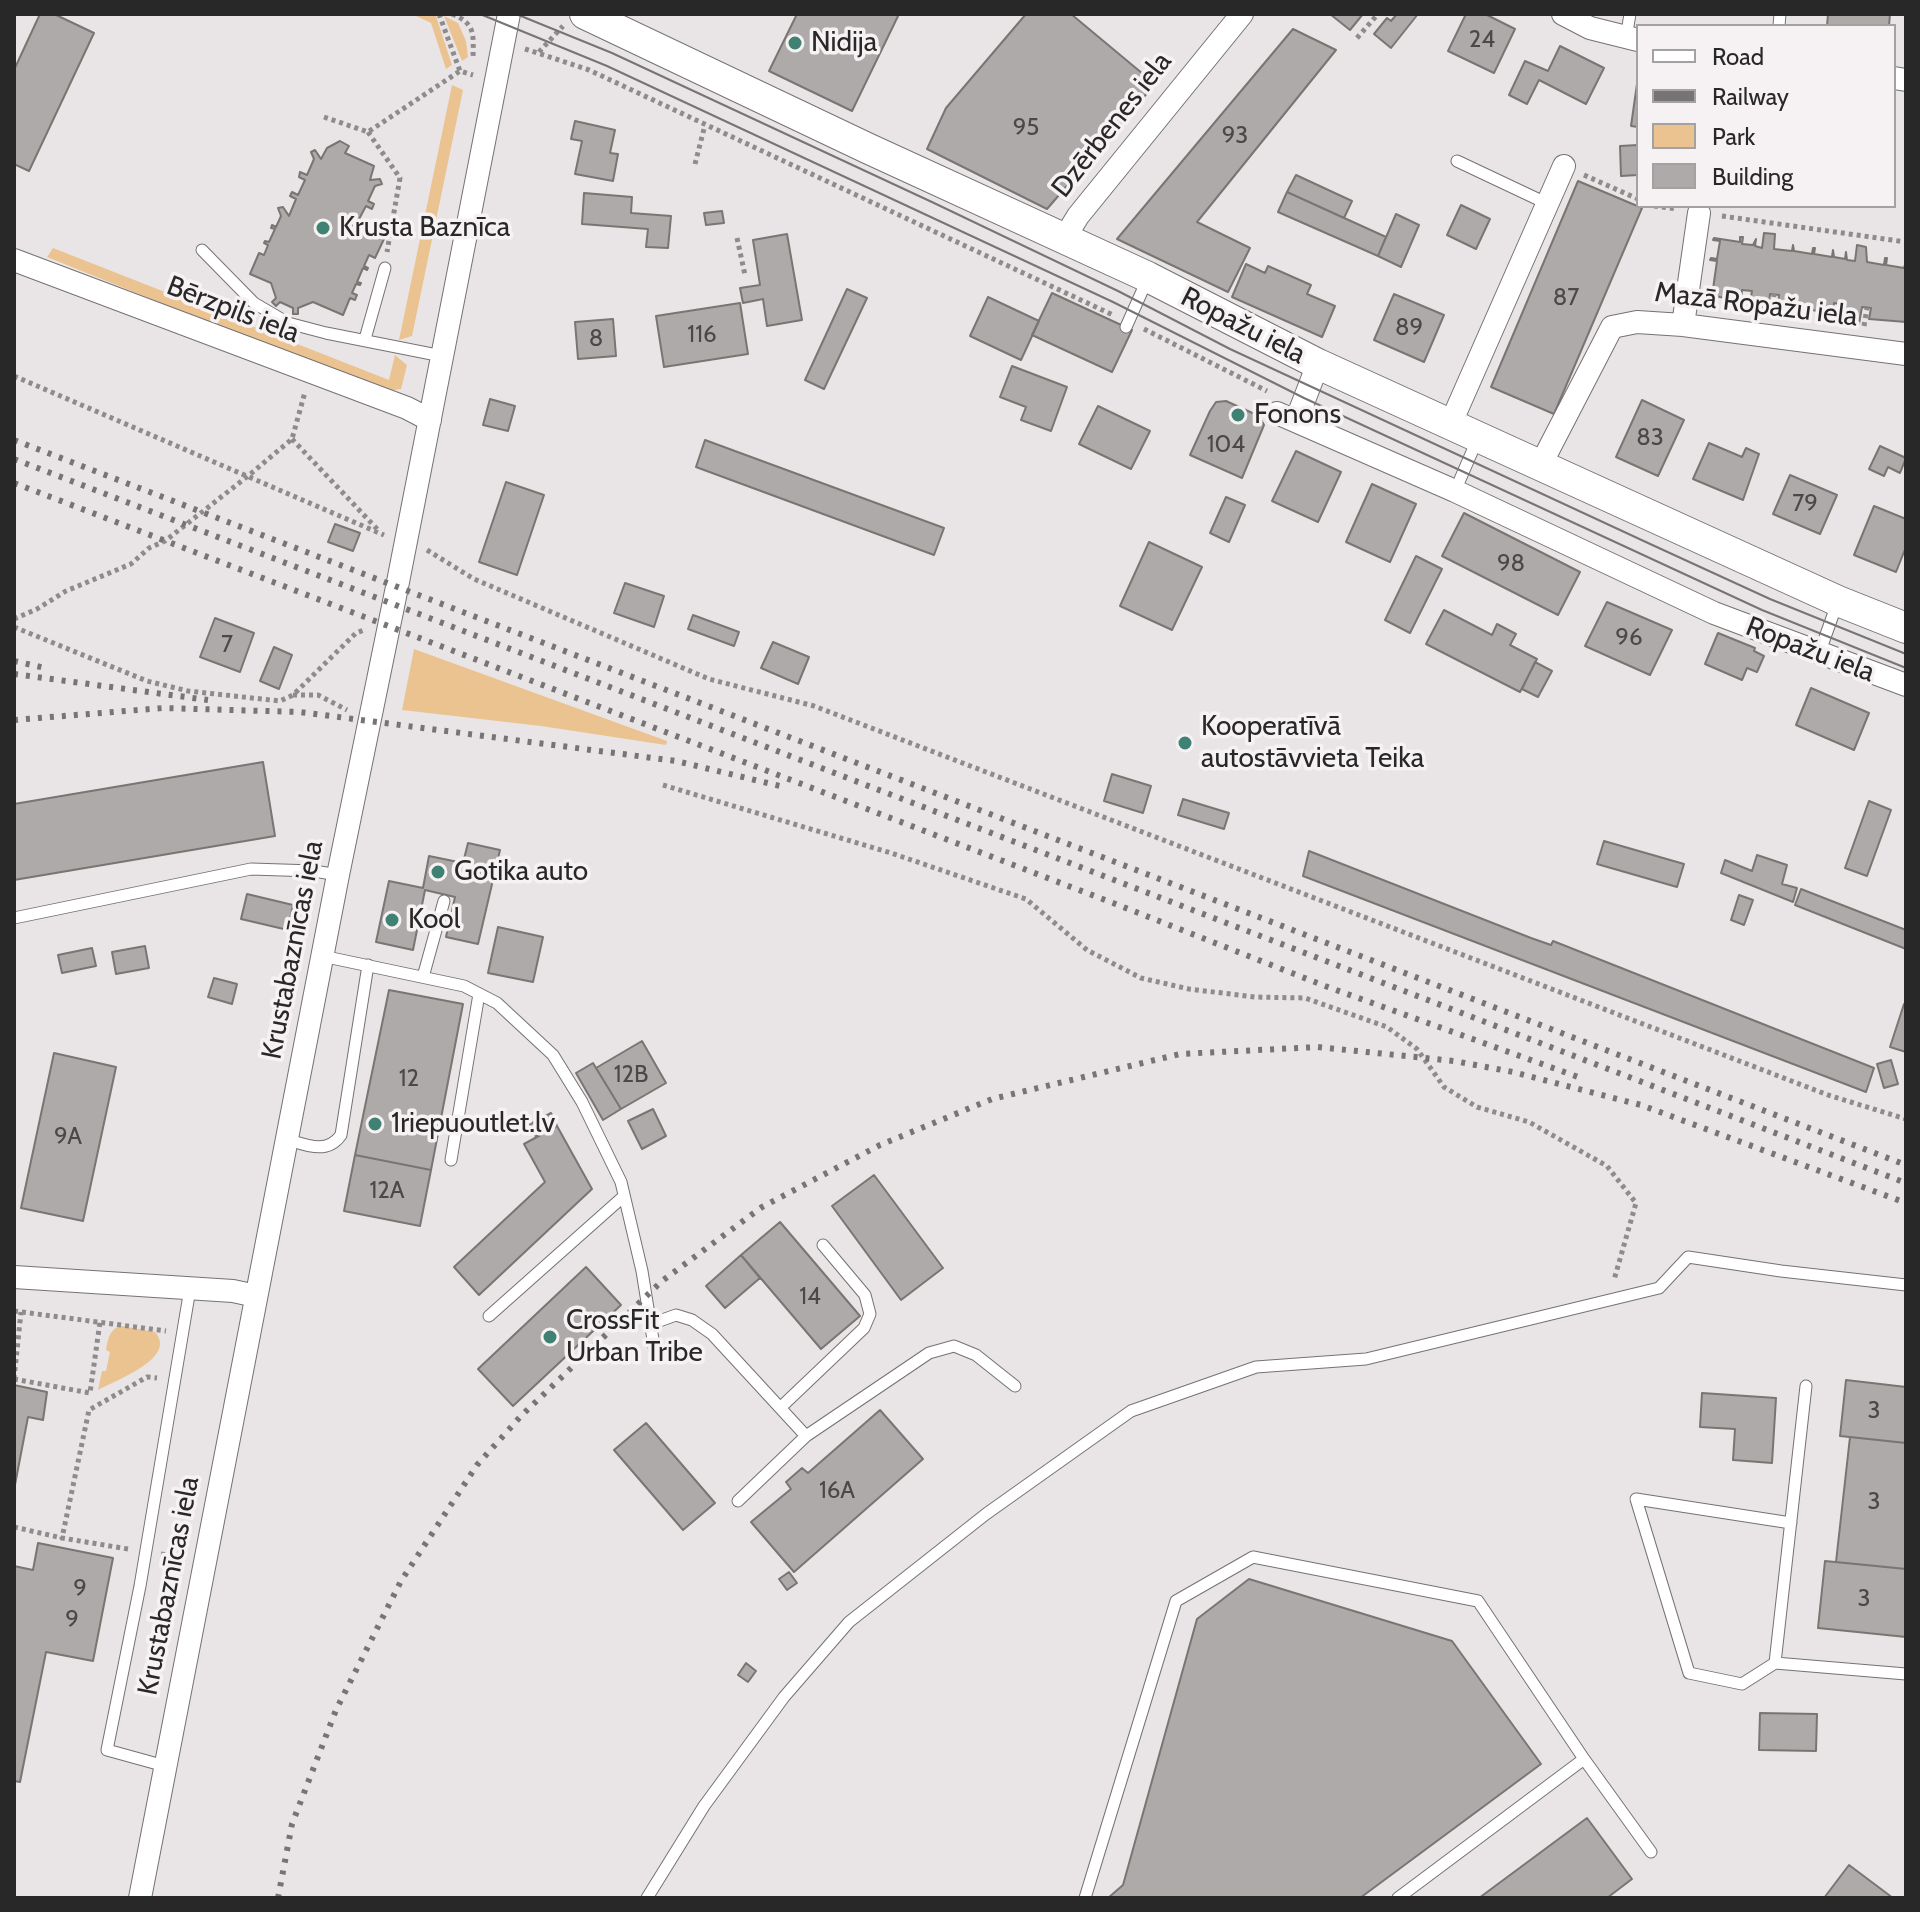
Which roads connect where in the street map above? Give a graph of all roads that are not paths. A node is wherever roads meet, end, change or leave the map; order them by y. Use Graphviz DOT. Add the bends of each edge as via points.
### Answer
graph roads {
  1 [pos="509,14"];
  2 [pos="1242,14"];
  3 [pos="1563,14"];
  4 [pos="1630,14"];
  5 [pos="575,19"];
  6 [pos="1632,39"];
  7 [pos="1457,161"];
  8 [pos="1564,166"];
  9 [pos="1548,204"];
  10 [pos="1699,213"];
  11 [pos="1064,239"];
  12 [pos="202,250"];
  13 [pos="14,260"];
  14 [pos="385,268"];
  15 [pos="1148,277"];
  16 [pos="1127,324"];
  17 [pos="1683,325"];
  18 [pos="365,339"];
  19 [pos="1906,354"];
  20 [pos="442,356"];
  21 [pos="1318,364"];
  22 [pos="430,420"];
  23 [pos="1450,425"];
  24 [pos="1478,438"];
  25 [pos="1540,466"];
  26 [pos="1455,491"];
  27 [pos="1838,601"];
  28 [pos="1906,628"];
  29 [pos="1819,654"];
  30 [pos="1906,685"];
  31 [pos="338,875"];
  32 [pos="444,901"];
  33 [pos="14,918"];
  34 [pos="322,956"];
  35 [pos="368,965"];
  36 [pos="423,977"];
  37 [pos="479,994"];
  38 [pos="286,1139"];
  39 [pos="451,1160"];
  40 [pos="624,1196"];
  41 [pos="823,1245"];
  42 [pos="14,1277"];
  43 [pos="1906,1285"];
  44 [pos="190,1289"];
  45 [pos="256,1296"];
  46 [pos="489,1316"];
  47 [pos="651,1324"];
  48 [pos="655,1352"];
  49 [pos="1015,1386"];
  50 [pos="1806,1386"];
  51 [pos="780,1408"];
  52 [pos="806,1436"];
  53 [pos="738,1501"];
  54 [pos="1791,1523"];
  55 [pos="1775,1663"];
  56 [pos="1906,1674"];
  57 [pos="1584,1759"];
  58 [pos="165,1766"];
  59 [pos="1651,1852"];
  60 [pos="140,1898"];
  61 [pos="647,1898"];
  62 [pos="1085,1898"];
  63 [pos="1398,1898"];
  1 -- 20 [label="street, Krustabaznīcas iela"];
  2 -- 11 [label="street, Dzērbenes iela"];
  3 -- 6 [label="street"];
  4 -- 6 [label="lane"];
  5 -- 11 [label="street, Ropažu iela"];
  7 -- 9 [label="lane"];
  8 -- 9 [label="street"];
  9 -- 23 [label="street"];
  10 -- 17 [label="street"];
  11 -- 15 [label="street, Ropažu iela"];
  12 -- 18 [label="lane" via="254,303 288,323"];
  13 -- 22 [label="street, Bērzpils iela"];
  14 -- 18 [label="lane"];
  15 -- 16 [label="lane"];
  15 -- 21 [label="street, Ropažu iela"];
  17 -- 19 [label="street, Mazā Ropažu iela"];
  17 -- 25 [label="street, Mazā Ropažu iela" via="1637,322 1612,327"];
  18 -- 20 [label="lane"];
  20 -- 22 [label="street, Krustabaznīcas iela"];
  21 -- 23 [label="street, Ropažu iela"];
  21 -- 26 [label="street, Ropažu iela" via="1291,414"];
  22 -- 31 [label="street, Krustabaznīcas iela"];
  23 -- 24 [label="street, Ropažu iela"];
  24 -- 25 [label="street, Ropažu iela"];
  24 -- 26 [label="lane"];
  25 -- 27 [label="street, Ropažu iela"];
  26 -- 29 [label="street, Ropažu iela" via="1714,613"];
  27 -- 28 [label="street, Ropažu iela"];
  27 -- 29 [label="lane"];
  29 -- 30 [label="street, Ropažu iela"];
  31 -- 33 [label="lane" via="251,869"];
  31 -- 34 [label="street, Krustabaznīcas iela"];
  32 -- 36 [label="lane"];
  34 -- 35 [label="lane"];
  34 -- 38 [label="street, Krustabaznīcas iela"];
  35 -- 36 [label="lane"];
  35 -- 38 [label="lane" via="341,1135 325,1147"];
  36 -- 37 [label="lane"];
  37 -- 39 [label="lane"];
  37 -- 40 [label="lane" via="497,1003 553,1055 582,1102"];
  38 -- 45 [label="street, Krustabaznīcas iela"];
  40 -- 46 [label="lane"];
  40 -- 47 [label="lane"];
  41 -- 51 [label="lane" via="865,1295 870,1314 864,1328"];
  42 -- 44 [label="street"];
  43 -- 61 [label="lane" via="1688,1257 1659,1288 1366,1359 1256,1367 1131,1411 986,1514 849,1622 784,1697 704,1806"];
  44 -- 45 [label="street"];
  44 -- 58 [label="lane" via="107,1750"];
  45 -- 58 [label="street, Krustabaznīcas iela"];
  47 -- 48 [label="lane"];
  47 -- 51 [label="lane" via="676,1315 692,1320 712,1334"];
  49 -- 52 [label="lane" via="976,1355 954,1346 929,1353"];
  50 -- 54 [label="lane"];
  51 -- 52 [label="lane"];
  52 -- 53 [label="lane"];
  54 -- 55 [label="lane"];
  54 -- 55 [label="lane" via="1636,1499 1689,1673 1742,1684"];
  55 -- 56 [label="lane"];
  57 -- 59 [label="lane"];
  57 -- 62 [label="lane" via="1478,1601 1253,1557 1176,1601"];
  57 -- 63 [label="lane"];
  58 -- 60 [label="street, Krustabaznīcas iela"];
}
